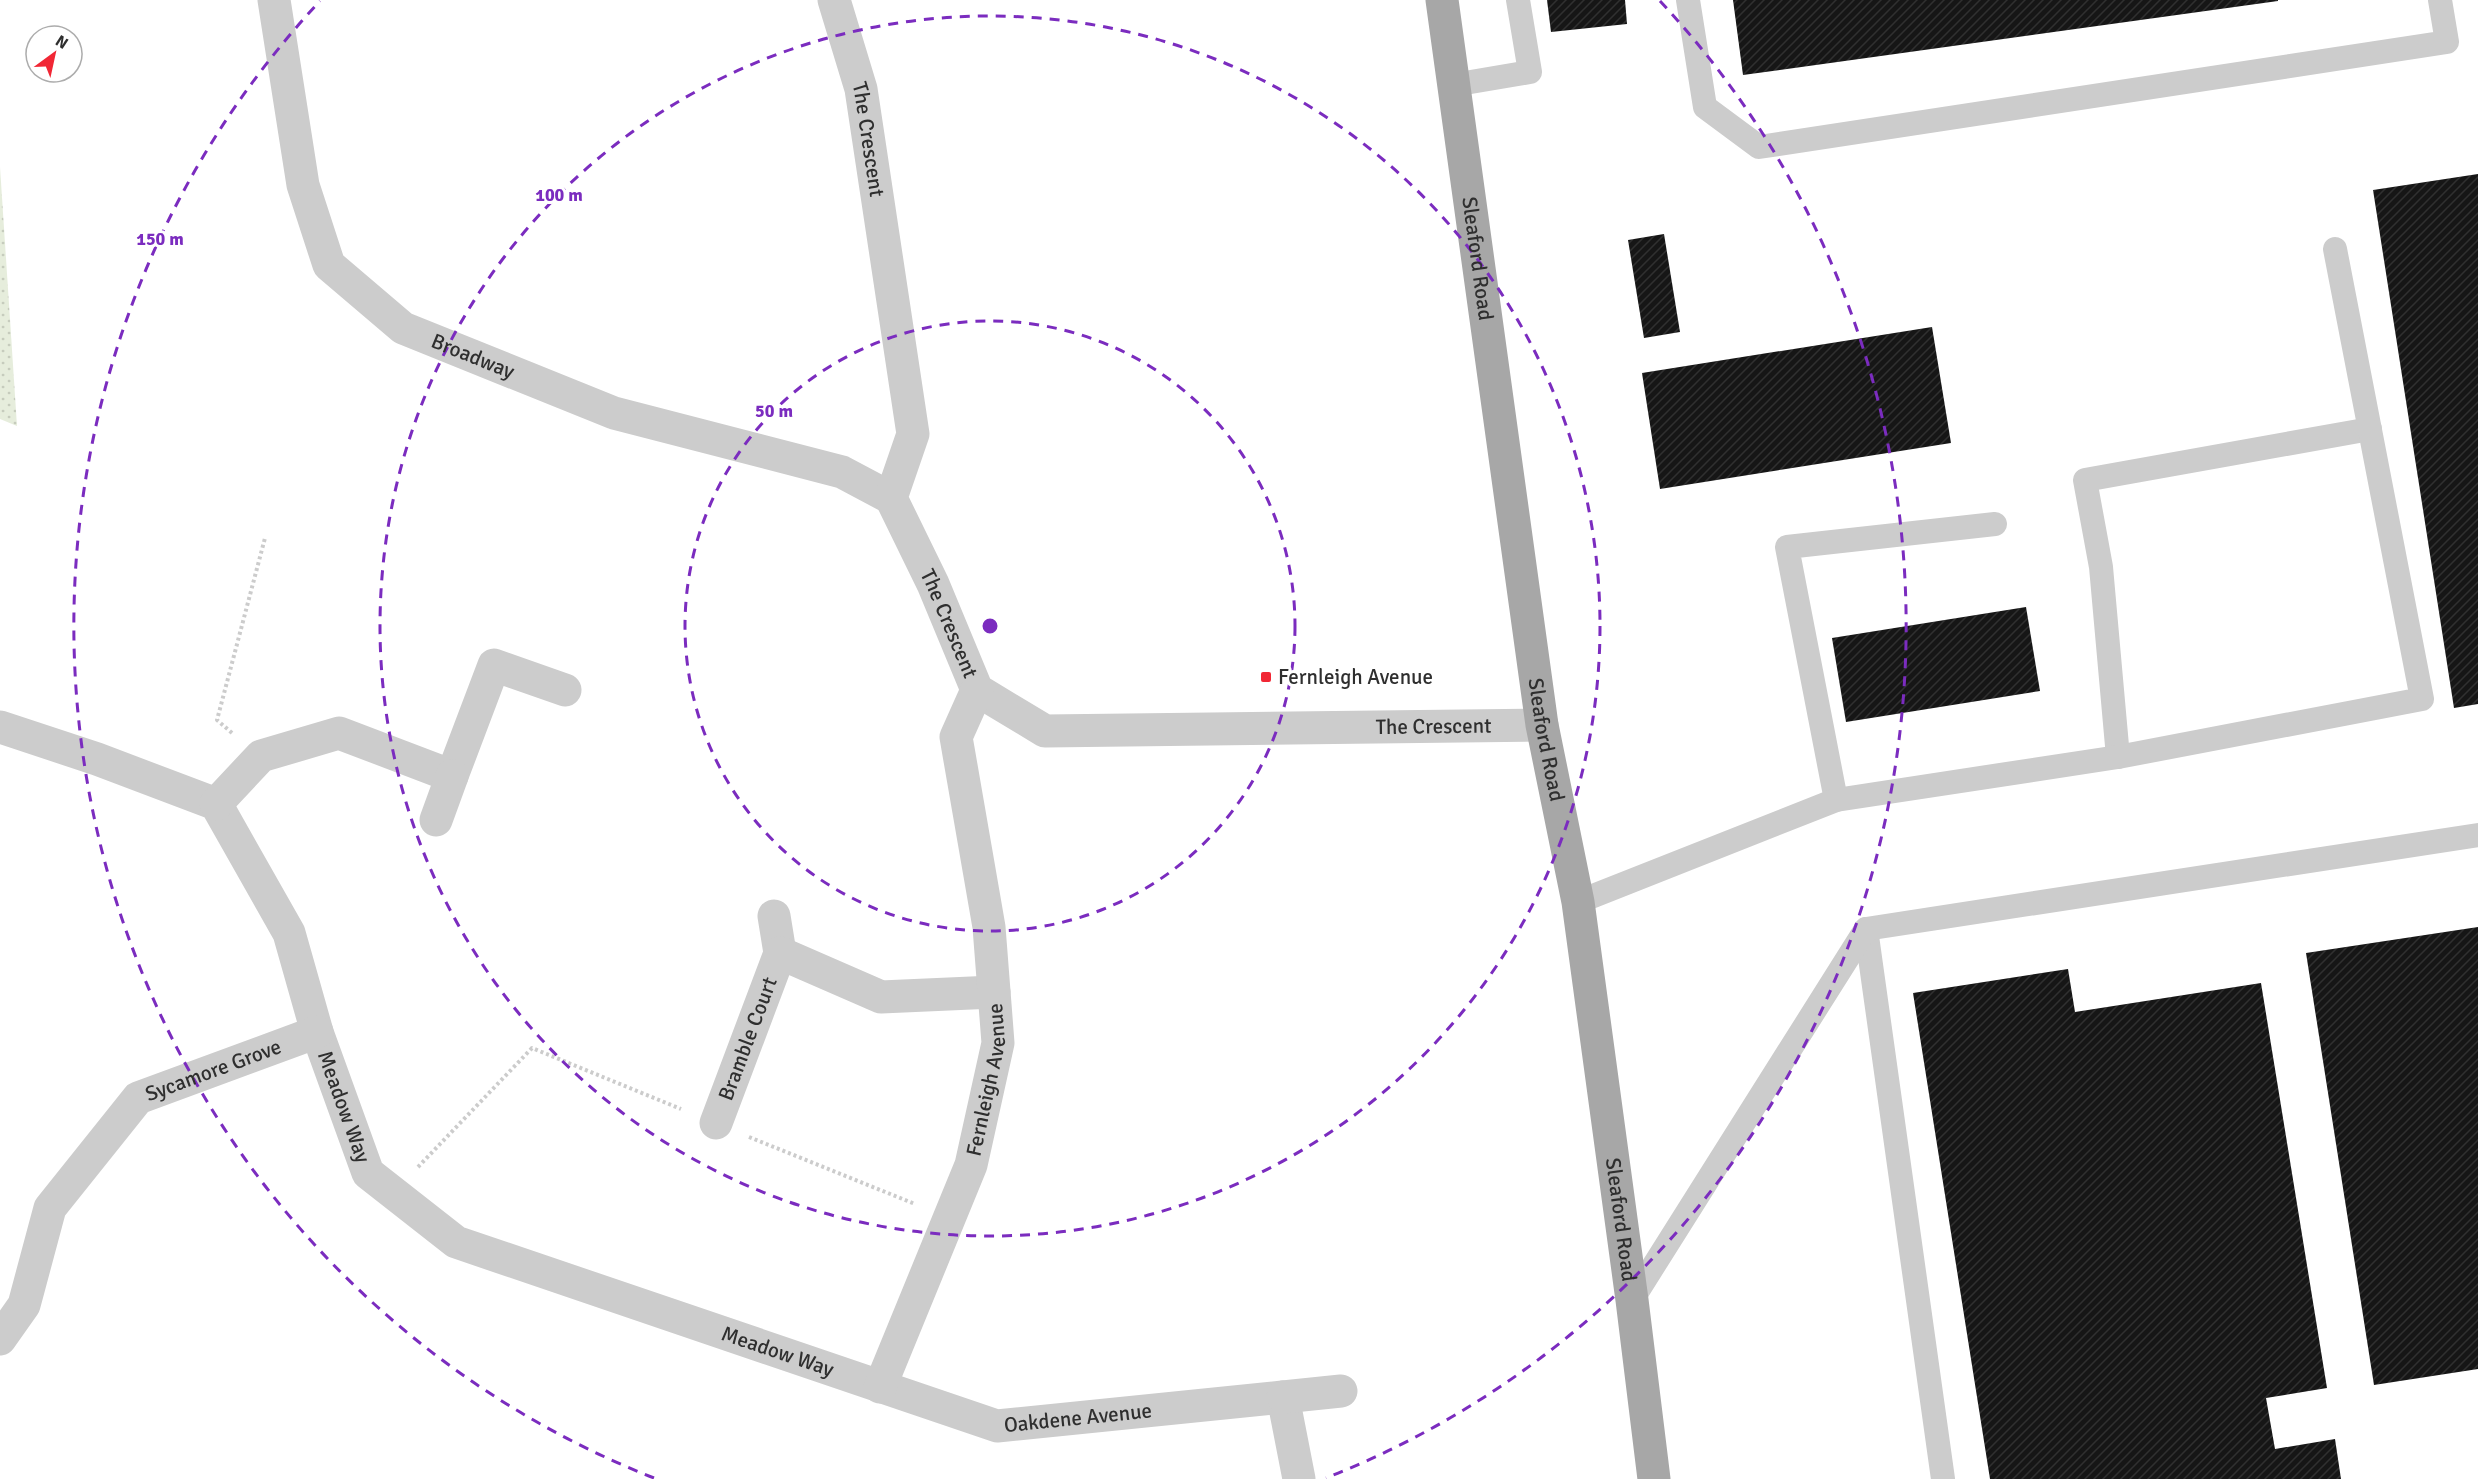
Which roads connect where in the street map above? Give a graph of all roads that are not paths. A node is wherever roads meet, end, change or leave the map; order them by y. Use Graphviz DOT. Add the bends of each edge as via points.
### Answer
graph roads {
  1 [pos="274,0"];
  2 [pos="834,0"];
  3 [pos="1442,0"];
  4 [pos="1518,0"];
  5 [pos="1688,0"];
  6 [pos="2440,0"];
  7 [pos="1453,85"];
  8 [pos="2335,249"];
  9 [pos="2370,429"];
  10 [pos="891,498"];
  11 [pos="1995,524"];
  12 [pos="565,690"];
  13 [pos="977,690"];
  14 [pos="1542,725"];
  15 [pos="0,727"];
  16 [pos="2118,757"];
  17 [pos="452,776"];
  18 [pos="1836,800"];
  19 [pos="216,804"];
  20 [pos="436,820"];
  21 [pos="2478,835"];
  22 [pos="1578,902"];
  23 [pos="774,916"];
  24 [pos="1866,929"];
  25 [pos="780,953"];
  26 [pos="994,992"];
  27 [pos="317,1032"];
  28 [pos="716,1123"];
  29 [pos="1632,1300"];
  30 [pos="0,1339"];
  31 [pos="880,1387"];
  32 [pos="1341,1391"];
  33 [pos="1283,1397"];
  34 [pos="1299,1479"];
  35 [pos="1654,1479"];
  36 [pos="1943,1479"];
  1 -- 10 [label="street, Broadway" via="303,185 329,265 403,328 614,413 842,472"];
  2 -- 10 [label="street, The Crescent" via="861,89 913,434"];
  3 -- 7 [label="main road, Sleaford Road"];
  4 -- 7 [label="lane" via="1530,72"];
  5 -- 6 [label="lane" via="1705,107 1759,147 2447,42"];
  7 -- 14 [label="main road, Sleaford Road"];
  8 -- 9 [label="lane"];
  9 -- 16 [label="lane" via="2085,480 2101,567"];
  9 -- 16 [label="lane" via="2422,699"];
  10 -- 13 [label="street, The Crescent" via="933,584"];
  11 -- 18 [label="lane" via="1787,547"];
  12 -- 17 [label="street" via="494,664"];
  13 -- 14 [label="street, The Crescent" via="1045,731"];
  13 -- 26 [label="street, Fernleigh Avenue" via="956,737 989,927"];
  14 -- 22 [label="main road, Sleaford Road"];
  15 -- 19 [label="street"];
  16 -- 18 [label="lane"];
  17 -- 19 [label="street" via="339,733 261,756"];
  17 -- 20 [label="street"];
  18 -- 22 [label="lane"];
  19 -- 27 [label="street, Meadow Way" via="289,933"];
  21 -- 24 [label="lane"];
  22 -- 29 [label="main road, Sleaford Road"];
  23 -- 25 [label="street, Bramble Court"];
  24 -- 29 [label="lane"];
  24 -- 36 [label="lane"];
  25 -- 26 [label="street, Bramble Court" via="881,997"];
  25 -- 28 [label="street, Bramble Court"];
  26 -- 31 [label="street, Fernleigh Avenue" via="998,1042 971,1165"];
  27 -- 30 [label="street, Sycamore Grove" via="138,1098 50,1208 24,1305"];
  27 -- 31 [label="street, Meadow Way" via="368,1173 456,1242"];
  29 -- 35 [label="main road, Sleaford Road"];
  31 -- 33 [label="street, Oakdene Avenue" via="997,1426"];
  32 -- 33 [label="street, Oakdene Avenue"];
  33 -- 34 [label="street"];
}
